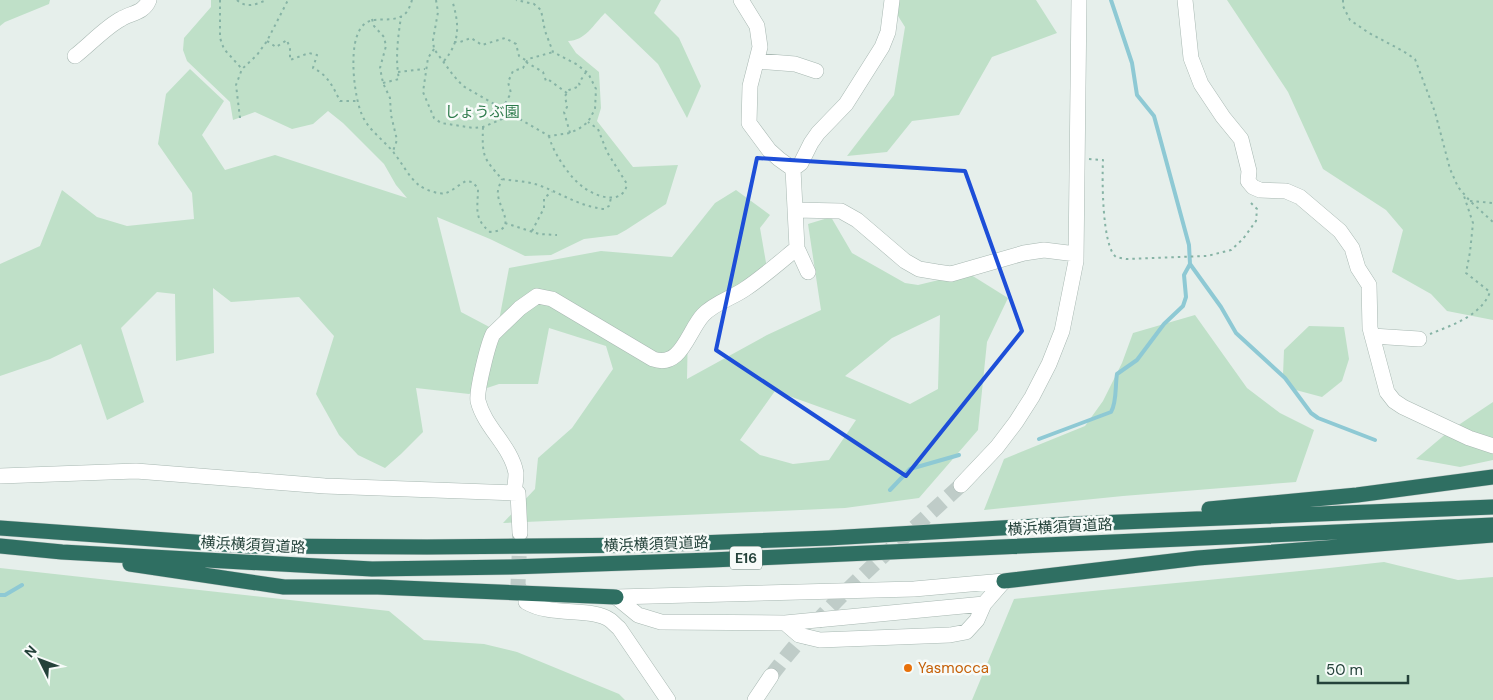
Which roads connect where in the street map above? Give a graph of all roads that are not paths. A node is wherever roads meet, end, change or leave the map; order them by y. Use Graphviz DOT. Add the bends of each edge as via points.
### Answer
graph roads {
  1 [pos="149,0"];
  2 [pos="741,0"];
  3 [pos="892,0"];
  4 [pos="1079,0"];
  5 [pos="1185,0"];
  6 [pos="75,56"];
  7 [pos="757,61"];
  8 [pos="816,71"];
  9 [pos="793,168"];
  10 [pos="795,210"];
  11 [pos="797,248"];
  12 [pos="1076,254"];
  13 [pos="808,272"];
  14 [pos="1372,336"];
  15 [pos="1419,339"];
  16 [pos="1493,446"];
  17 [pos="0,476"];
  18 [pos="1493,477"];
  19 [pos="961,485"];
  20 [pos="514,492"];
  21 [pos="1493,507"];
  22 [pos="1071,524"];
  23 [pos="1493,525"];
  24 [pos="0,528"];
  25 [pos="520,533"];
  26 [pos="1493,535"];
  27 [pos="0,546"];
  28 [pos="62,552"];
  29 [pos="1004,580"];
  30 [pos="616,597"];
  31 [pos="526,602"];
  32 [pos="984,604"];
  33 [pos="785,623"];
  34 [pos="771,676"];
  35 [pos="668,700"];
  36 [pos="755,700"];
  1 -- 6 [label="street" via="138,13 121,18"];
  2 -- 7 [label="street" via="757,26 760,47"];
  3 -- 9 [label="street" via="888,32 882,47 846,104 818,133 801,163"];
  4 -- 12 [label="street"];
  5 -- 14 [label="street" via="1191,58 1201,84 1241,139 1249,171 1248,181 1260,190 1286,191 1300,197 1340,231 1352,248 1358,268 1369,285"];
  7 -- 8 [label="street" via="795,64"];
  7 -- 9 [label="street" via="750,86 749,123 769,150"];
  9 -- 10 [label="street"];
  10 -- 11 [label="street"];
  10 -- 12 [label="street" via="841,211 857,220 905,261 937,272 951,274 1044,250"];
  11 -- 13 [label="street"];
  11 -- 20 [label="street" via="744,290 704,314 677,356 660,362 552,300 538,296 524,304 493,334 487,349 478,400 487,421 512,460 516,475"];
  12 -- 19 [label="street" via="1062,331 1049,364 1016,422"];
  14 -- 15 [label="street"];
  14 -- 16 [label="street" via="1387,392 1394,401 1469,438"];
  17 -- 20 [label="street" via="136,471 325,486"];
  18 -- 22 [label="highway" via="1357,495"];
  20 -- 25 [label="street" via="518,493"];
  21 -- 22 [label="highway, 横浜横須賀道路 / E16"];
  22 -- 24 [label="highway, 横浜横須賀道路 / E16" via="645,545 427,547 250,546"];
  23 -- 28 [label="highway, 横浜横須賀道路 / E16" via="501,567 372,569"];
  26 -- 29 [label="highway" via="1198,558"];
  27 -- 28 [label="highway, 横浜横須賀道路 / E16"];
  28 -- 30 [label="highway" via="284,588 378,587"];
  29 -- 30 [label="street" via="914,589"];
  29 -- 32 [label="street"];
  30 -- 33 [label="street" via="638,615 661,622"];
  31 -- 35 [label="street" via="549,611 599,615 610,619"];
  32 -- 33 [label="street"];
  32 -- 33 [label="street" via="977,620 966,632 950,635 820,640 799,635"];
  34 -- 36 [label="street"];
}
